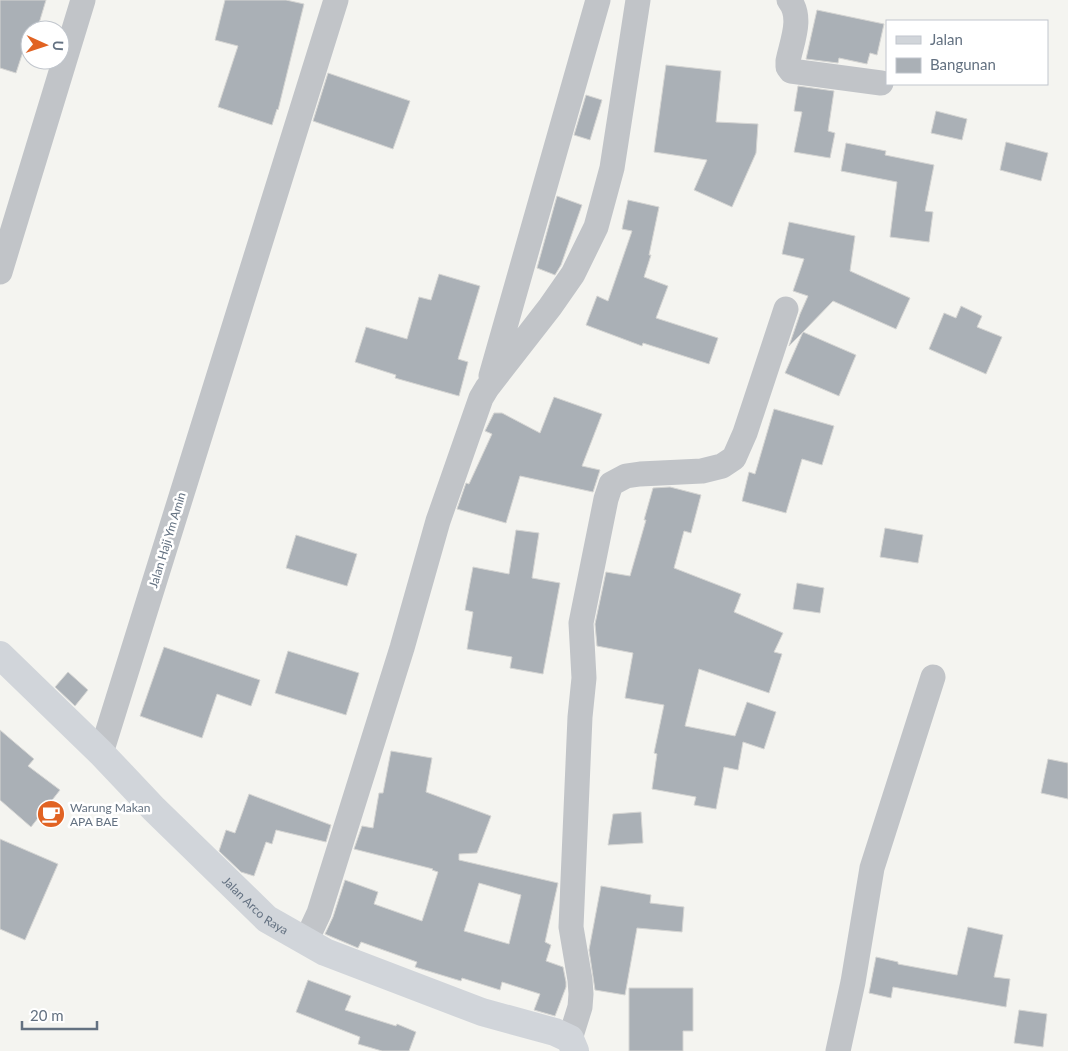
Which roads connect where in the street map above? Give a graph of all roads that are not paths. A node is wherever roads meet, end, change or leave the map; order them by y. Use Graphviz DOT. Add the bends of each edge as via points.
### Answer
graph roads {
  1 [pos="83,0"];
  2 [pos="336,0"];
  3 [pos="598,0"];
  4 [pos="605,0"];
  5 [pos="789,0"];
  6 [pos="637,7"];
  7 [pos="881,83"];
  8 [pos="0,272"];
  9 [pos="786,309"];
  10 [pos="487,388"];
  11 [pos="0,655"];
  12 [pos="933,677"];
  13 [pos="101,753"];
  14 [pos="306,941"];
  15 [pos="572,1045"];
  16 [pos="838,1051"];
  1 -- 8 [label="street"];
  2 -- 13 [label="street, Jalan Haji Ym Amin"];
  3 -- 10 [label="street"];
  4 -- 6 [label="street"];
  5 -- 7 [label="street" via="794,6 797,21 788,61 791,71"];
  6 -- 10 [label="street" via="612,168 596,227 584,254 550,307"];
  9 -- 15 [label="street" via="734,458 722,466 702,472 626,476 611,484 606,499 581,623 584,678 571,927 581,994"];
  10 -- 14 [label="street" via="471,424 438,521 358,790 319,913"];
  11 -- 13 [label="main road, Jalan Arco Raya"];
  12 -- 16 [label="street" via="872,868"];
  13 -- 14 [label="main road, Jalan Arco Raya" via="246,900 267,919"];
  14 -- 15 [label="main road, Jalan Arco Raya" via="325,952 482,1012 555,1032"];
}
